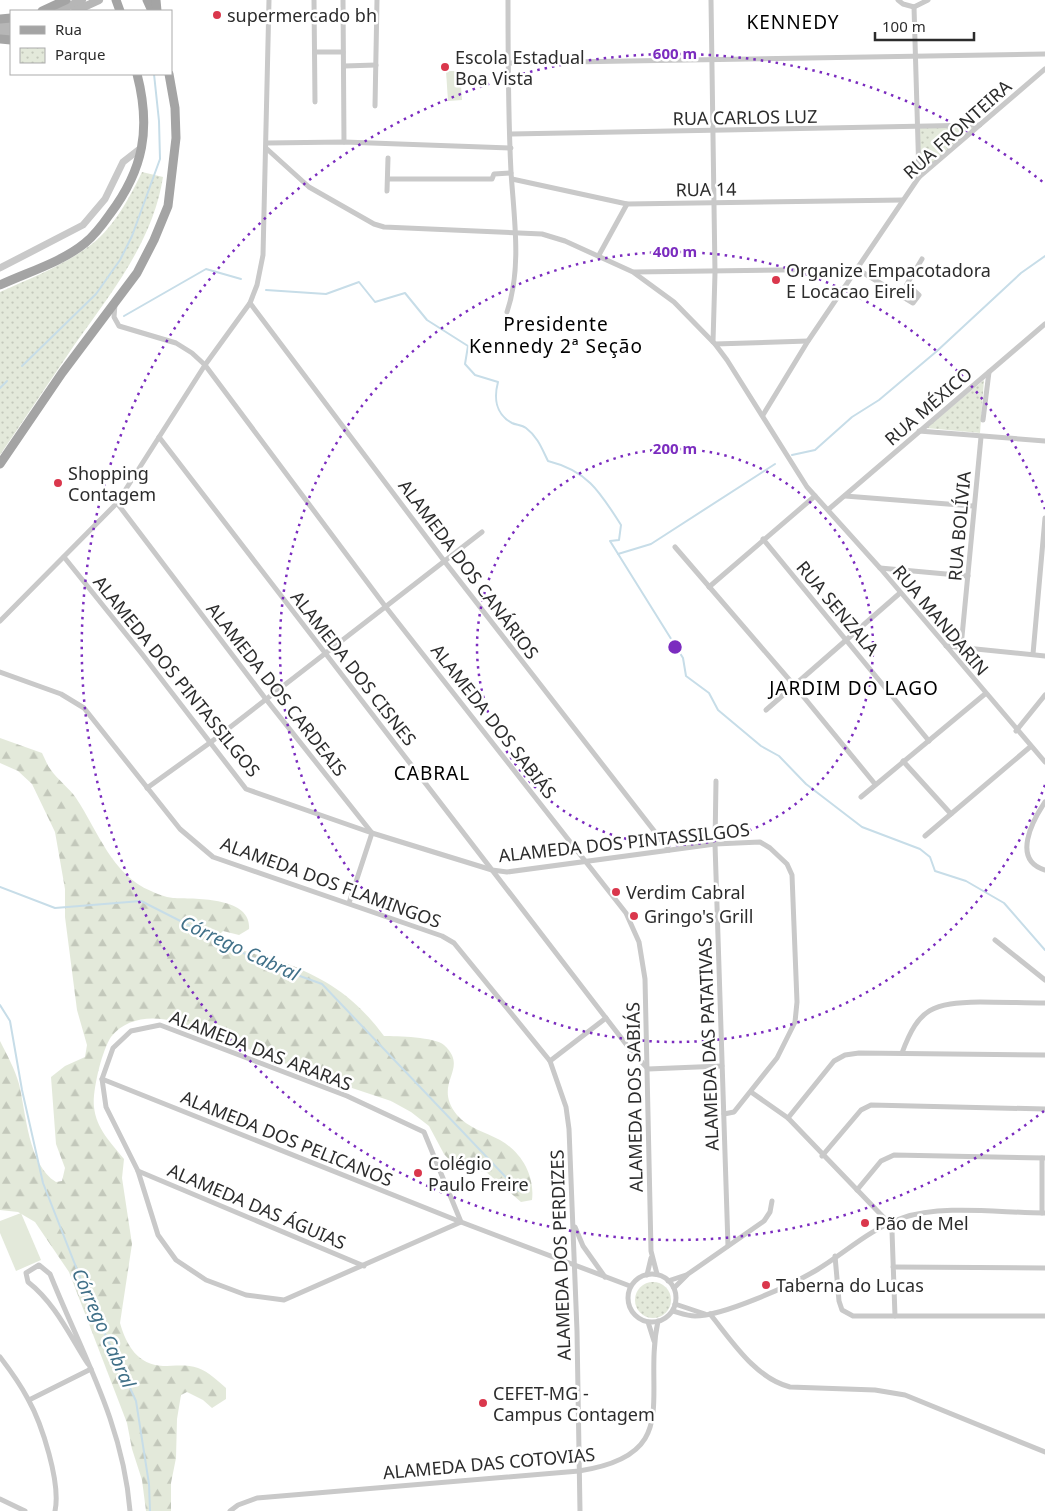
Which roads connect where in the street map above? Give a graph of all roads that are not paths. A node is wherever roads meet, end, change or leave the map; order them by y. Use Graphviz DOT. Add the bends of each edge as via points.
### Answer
graph roads {
  1 [pos="66,0"];
  2 [pos="82,0"];
  3 [pos="99,0"];
  4 [pos="269,0"];
  5 [pos="314,0"];
  6 [pos="343,0"];
  7 [pos="377,0"];
  8 [pos="508,0"];
  9 [pos="711,0"];
  10 [pos="898,0"];
  11 [pos="928,0"];
  12 [pos="914,7"];
  13 [pos="44,10"];
  14 [pos="60,10"];
  15 [pos="77,10"];
  16 [pos="315,52"];
  17 [pos="343,52"];
  18 [pos="1045,54"];
  19 [pos="916,55"];
  20 [pos="713,59"];
  21 [pos="508,63"];
  22 [pos="376,65"];
  23 [pos="344,66"];
  24 [pos="1045,69"];
  25 [pos="137,75"];
  26 [pos="169,75"];
  27 [pos="315,102"];
  28 [pos="375,106"];
  29 [pos="980,125"];
  30 [pos="916,127"];
  31 [pos="714,131"];
  32 [pos="510,134"];
  33 [pos="344,142"];
  34 [pos="267,146"];
  35 [pos="142,148"];
  36 [pos="511,148"];
  37 [pos="388,158"];
  38 [pos="512,176"];
  39 [pos="919,177"];
  40 [pos="388,179"];
  41 [pos="387,191"];
  42 [pos="903,200"];
  43 [pos="714,202"];
  44 [pos="627,204"];
  45 [pos="515,232"];
  46 [pos="599,255"];
  47 [pos="922,260"];
  48 [pos="0,268"];
  49 [pos="857,269"];
  50 [pos="633,272"];
  51 [pos="715,273"];
  52 [pos="0,285"];
  53 [pos="116,302"];
  54 [pos="250,303"];
  55 [pos="508,312"];
  56 [pos="1045,324"];
  57 [pos="808,341"];
  58 [pos="714,343"];
  59 [pos="205,365"];
  60 [pos="989,372"];
  61 [pos="763,416"];
  62 [pos="984,420"];
  63 [pos="919,431"];
  64 [pos="159,437"];
  65 [pos="981,437"];
  66 [pos="1045,441"];
  67 [pos="0,464"];
  68 [pos="815,496"];
  69 [pos="846,496"];
  70 [pos="117,503"];
  71 [pos="974,506"];
  72 [pos="829,510"];
  73 [pos="1045,518"];
  74 [pos="482,532"];
  75 [pos="763,539"];
  76 [pos="675,547"];
  77 [pos="64,557"];
  78 [pos="445,562"];
  79 [pos="880,568"];
  80 [pos="968,576"];
  81 [pos="709,587"];
  82 [pos="900,593"];
  83 [pos="386,606"];
  84 [pos="0,621"];
  85 [pos="846,640"];
  86 [pos="946,646"];
  87 [pos="961,647"];
  88 [pos="326,654"];
  89 [pos="1033,654"];
  90 [pos="1045,656"];
  91 [pos="0,672"];
  92 [pos="793,684"];
  93 [pos="985,694"];
  94 [pos="1045,695"];
  95 [pos="265,698"];
  96 [pos="766,710"];
  97 [pos="1016,731"];
  98 [pos="929,740"];
  99 [pos="211,742"];
  100 [pos="1030,747"];
  101 [pos="903,761"];
  102 [pos="1045,762"];
  103 [pos="716,782"];
  104 [pos="875,784"];
  105 [pos="147,788"];
  106 [pos="861,797"];
  107 [pos="1045,802"];
  108 [pos="952,814"];
  109 [pos="372,833"];
  110 [pos="925,836"];
  111 [pos="716,844"];
  112 [pos="669,850"];
  113 [pos="588,862"];
  114 [pos="492,870"];
  115 [pos="1045,870"];
  116 [pos="349,903"];
  117 [pos="995,940"];
  118 [pos="1045,980"];
  119 [pos="1045,1004"];
  120 [pos="606,1018"];
  121 [pos="902,1053"];
  122 [pos="1045,1056"];
  123 [pos="550,1061"];
  124 [pos="722,1066"];
  125 [pos="648,1069"];
  126 [pos="102,1079"];
  127 [pos="751,1092"];
  128 [pos="1045,1109"];
  129 [pos="724,1114"];
  130 [pos="788,1118"];
  131 [pos="822,1156"];
  132 [pos="1044,1158"];
  133 [pos="138,1171"];
  134 [pos="857,1190"];
  135 [pos="772,1201"];
  136 [pos="1043,1213"];
  137 [pos="461,1222"];
  138 [pos="573,1223"];
  139 [pos="889,1224"];
  140 [pos="728,1246"];
  141 [pos="835,1256"];
  142 [pos="651,1257"];
  143 [pos="364,1266"];
  144 [pos="575,1266"];
  145 [pos="894,1266"];
  146 [pos="1045,1268"];
  147 [pos="657,1274"];
  148 [pos="688,1274"];
  149 [pos="647,1275"];
  150 [pos="606,1278"];
  151 [pos="668,1281"];
  152 [pos="630,1286"];
  153 [pos="674,1288"];
  154 [pos="675,1304"];
  155 [pos="673,1311"];
  156 [pos="707,1314"];
  157 [pos="895,1316"];
  158 [pos="1045,1316"];
  159 [pos="658,1321"];
  160 [pos="648,1322"];
  161 [pos="654,1341"];
  162 [pos="0,1357"];
  163 [pos="89,1366"];
  164 [pos="29,1400"];
  165 [pos="1045,1452"];
  166 [pos="579,1471"];
  167 [pos="0,1499"];
  168 [pos="25,1511"];
  169 [pos="55,1511"];
  170 [pos="130,1511"];
  171 [pos="230,1511"];
  172 [pos="580,1511"];
  1 -- 13 [label="main road"];
  2 -- 14 [label="main road"];
  3 -- 15 [label="main road"];
  4 -- 34 [label="street"];
  5 -- 16 [label="street"];
  6 -- 17 [label="street"];
  7 -- 22 [label="street"];
  8 -- 21 [label="street"];
  9 -- 20 [label="street"];
  10 -- 12 [label="street"];
  11 -- 12 [label="street"];
  12 -- 19 [label="street"];
  16 -- 17 [label="street"];
  16 -- 27 [label="street"];
  17 -- 23 [label="street"];
  18 -- 19 [label="street"];
  19 -- 20 [label="street"];
  19 -- 30 [label="street"];
  20 -- 21 [label="street"];
  20 -- 31 [label="street"];
  21 -- 32 [label="street"];
  22 -- 23 [label="street"];
  22 -- 28 [label="street"];
  23 -- 33 [label="street"];
  24 -- 29 [label="street, RUA FRONTEIRA"];
  25 -- 35 [label="main road" via="143,96"];
  26 -- 53 [label="main road" via="176,138 168,206 137,273"];
  29 -- 30 [label="street, RUA CARLOS LUZ"];
  29 -- 39 [label="street, RUA FRONTEIRA"];
  30 -- 31 [label="street, RUA CARLOS LUZ"];
  30 -- 39 [label="street"];
  31 -- 32 [label="street, RUA CARLOS LUZ"];
  31 -- 43 [label="street"];
  32 -- 36 [label="street"];
  33 -- 34 [label="street"];
  33 -- 36 [label="street"];
  34 -- 45 [label="street, RUA MANDARIN" via="309,187 374,224"];
  34 -- 54 [label="street" via="263,255"];
  35 -- 48 [label="street" via="123,162 105,199 83,225"];
  35 -- 52 [label="main road" via="132,181 104,223 85,243"];
  36 -- 38 [label="street"];
  37 -- 40 [label="street"];
  38 -- 40 [label="street" via="494,174 492,179"];
  38 -- 44 [label="street, RUA 14"];
  38 -- 45 [label="street"];
  39 -- 42 [label="street, RUA FRONTEIRA"];
  40 -- 41 [label="street"];
  42 -- 43 [label="street, RUA 14"];
  42 -- 49 [label="street, RUA FRONTEIRA"];
  43 -- 44 [label="street, RUA 14"];
  43 -- 51 [label="street"];
  44 -- 46 [label="street"];
  45 -- 46 [label="street, RUA MANDARIN" via="542,234"];
  45 -- 55 [label="street" via="514,286"];
  46 -- 50 [label="street, RUA MANDARIN"];
  47 -- 49 [label="street" via="907,284 919,295 914,303"];
  49 -- 51 [label="street"];
  49 -- 57 [label="street, RUA FRONTEIRA"];
  50 -- 51 [label="street"];
  50 -- 58 [label="street, RUA MANDARIN" via="674,302"];
  51 -- 58 [label="street"];
  53 -- 59 [label="street, ALAMEDA DOS SABIÁS" via="114,317 119,326 176,342"];
  53 -- 67 [label="main road" via="62,373"];
  54 -- 59 [label="street"];
  54 -- 78 [label="street, ALAMEDA DOS CANÁRIOS"];
  56 -- 60 [label="street, RUA MÉXICO"];
  57 -- 58 [label="street"];
  57 -- 61 [label="street, RUA FRONTEIRA"];
  58 -- 61 [label="street, RUA MANDARIN"];
  59 -- 64 [label="street"];
  59 -- 83 [label="street, ALAMEDA DOS SABIÁS"];
  60 -- 62 [label="street"];
  60 -- 63 [label="street, RUA MÉXICO"];
  61 -- 68 [label="street, RUA MANDARIN" via="787,458"];
  63 -- 65 [label="street"];
  63 -- 69 [label="street, RUA MÉXICO"];
  64 -- 70 [label="street"];
  64 -- 88 [label="street, ALAMEDA DOS CISNES"];
  65 -- 66 [label="street"];
  65 -- 71 [label="street, RUA BOLÍVIA"];
  68 -- 72 [label="street, RUA MANDARIN"];
  68 -- 75 [label="street"];
  69 -- 71 [label="street"];
  69 -- 72 [label="street, RUA MÉXICO"];
  70 -- 77 [label="street"];
  70 -- 95 [label="street, ALAMEDA DOS CARDEAIS"];
  71 -- 80 [label="street, RUA BOLÍVIA"];
  72 -- 79 [label="street, RUA MANDARIN"];
  73 -- 89 [label="street"];
  74 -- 78 [label="street"];
  75 -- 81 [label="street"];
  75 -- 85 [label="street, RUA SENZALA"];
  76 -- 81 [label="street"];
  77 -- 84 [label="street"];
  77 -- 99 [label="street, ALAMEDA DOS PINTASSILGOS"];
  78 -- 83 [label="street"];
  78 -- 112 [label="street, ALAMEDA DOS CANÁRIOS"];
  79 -- 80 [label="street"];
  79 -- 82 [label="street, RUA MANDARIN"];
  80 -- 87 [label="street, RUA BOLÍVIA"];
  81 -- 92 [label="street"];
  82 -- 85 [label="street"];
  82 -- 86 [label="street, RUA MANDARIN"];
  83 -- 88 [label="street"];
  83 -- 113 [label="street, ALAMEDA DOS SABIÁS"];
  85 -- 92 [label="street"];
  85 -- 98 [label="street, RUA SENZALA"];
  86 -- 87 [label="street"];
  86 -- 93 [label="street, RUA MANDARIN"];
  87 -- 89 [label="street"];
  88 -- 95 [label="street"];
  88 -- 114 [label="street, ALAMEDA DOS CISNES"];
  89 -- 90 [label="street"];
  91 -- 105 [label="street, ALAMEDA DOS FLAMINGOS" via="61,694 84,708"];
  92 -- 96 [label="street"];
  92 -- 104 [label="street"];
  93 -- 97 [label="street, RUA MANDARIN"];
  93 -- 98 [label="street"];
  94 -- 97 [label="street"];
  95 -- 99 [label="street"];
  95 -- 109 [label="street, ALAMEDA DOS CARDEAIS"];
  97 -- 100 [label="street, RUA MANDARIN"];
  98 -- 101 [label="street"];
  99 -- 105 [label="street"];
  99 -- 109 [label="street, ALAMEDA DOS PINTASSILGOS" via="246,789"];
  100 -- 102 [label="street, RUA MANDARIN"];
  100 -- 108 [label="street"];
  101 -- 104 [label="street"];
  101 -- 108 [label="street"];
  103 -- 111 [label="street, ALAMEDA DAS PATATIVAS"];
  104 -- 106 [label="street"];
  105 -- 116 [label="street, ALAMEDA DOS FLAMINGOS" via="180,829 212,857"];
  107 -- 115 [label="street" via="1032,825 1026,845 1029,858"];
  108 -- 110 [label="street"];
  109 -- 114 [label="street, ALAMEDA DOS PINTASSILGOS"];
  109 -- 116 [label="street"];
  111 -- 112 [label="street, ALAMEDA DOS PINTASSILGOS"];
  111 -- 124 [label="street, ALAMEDA DAS PATATIVAS"];
  111 -- 127 [label="street, ALAMEDA DOS PINTASSILGOS" via="760,842 787,864 792,875 795,1022 777,1058"];
  112 -- 113 [label="street, ALAMEDA DOS PINTASSILGOS"];
  113 -- 114 [label="street, ALAMEDA DOS PINTASSILGOS" via="507,872"];
  113 -- 125 [label="street, ALAMEDA DOS SABIÁS" via="626,913 639,942 645,979"];
  114 -- 120 [label="street, ALAMEDA DOS CISNES"];
  116 -- 123 [label="street, ALAMEDA DOS FLAMINGOS" via="454,943"];
  117 -- 118 [label="street"];
  119 -- 121 [label="street" via="948,1002 918,1021"];
  120 -- 123 [label="street"];
  120 -- 125 [label="street, ALAMEDA DOS CISNES"];
  121 -- 122 [label="street"];
  121 -- 130 [label="street" via="859,1053 834,1060"];
  123 -- 138 [label="street, ALAMEDA DOS PERDIZES" via="560,1086 569,1129"];
  124 -- 125 [label="street"];
  124 -- 129 [label="street, ALAMEDA DAS PATATIVAS"];
  125 -- 142 [label="street, ALAMEDA DOS SABIÁS"];
  126 -- 133 [label="street, ALAMEDA DAS ARARAS" via="106,1107"];
  126 -- 137 [label="street, ALAMEDA DOS PELICANOS"];
  126 -- 137 [label="street, ALAMEDA DAS ARARAS" via="113,1048 131,1031 160,1025 347,1096 424,1132"];
  127 -- 129 [label="street, ALAMEDA DOS PINTASSILGOS" via="734,1112"];
  127 -- 130 [label="street"];
  128 -- 131 [label="street" via="871,1105 861,1110"];
  129 -- 140 [label="street, ALAMEDA DAS PATATIVAS"];
  130 -- 131 [label="street"];
  131 -- 134 [label="street"];
  132 -- 134 [label="street" via="894,1155 881,1161"];
  132 -- 136 [label="street"];
  133 -- 143 [label="street, ALAMEDA DAS ÁGUIAS"];
  133 -- 143 [label="street, ALAMEDA DAS ARARAS" via="158,1235 176,1260 206,1280 246,1295 284,1300"];
  134 -- 139 [label="street"];
  135 -- 140 [label="street" via="764,1222"];
  136 -- 139 [label="street" via="932,1212"];
  137 -- 143 [label="street, ALAMEDA DAS ARARAS"];
  137 -- 144 [label="street, ALAMEDA DOS PELICANOS"];
  138 -- 144 [label="street, ALAMEDA DOS PERDIZES"];
  138 -- 150 [label="street" via="583,1246"];
  139 -- 141 [label="street"];
  139 -- 145 [label="street"];
  140 -- 148 [label="street"];
  141 -- 156 [label="street" via="797,1281"];
  141 -- 157 [label="street" via="842,1310 853,1316"];
  142 -- 147 [label="street, ALAMEDA DOS SABIÁS"];
  142 -- 149 [label="street, ALAMEDA DOS SABIÁS"];
  144 -- 150 [label="street, ALAMEDA DOS PELICANOS"];
  144 -- 166 [label="street, ALAMEDA DOS PERDIZES"];
  145 -- 146 [label="street"];
  145 -- 157 [label="street"];
  147 -- 149 [label="street"];
  147 -- 151 [label="street"];
  148 -- 151 [label="street"];
  148 -- 153 [label="street"];
  149 -- 152 [label="street"];
  150 -- 152 [label="street, ALAMEDA DOS PELICANOS"];
  151 -- 153 [label="street"];
  152 -- 160 [label="street" via="627,1298 631,1312"];
  153 -- 154 [label="street"];
  154 -- 155 [label="street"];
  154 -- 156 [label="street"];
  155 -- 156 [label="street" via="693,1316"];
  155 -- 159 [label="street"];
  156 -- 165 [label="street" via="765,1376 780,1384 905,1395"];
  157 -- 158 [label="street"];
  159 -- 160 [label="street"];
  159 -- 161 [label="street, ALAMEDA DAS COTOVIAS"];
  160 -- 161 [label="street, ALAMEDA DAS COTOVIAS"];
  161 -- 166 [label="street, ALAMEDA DAS COTOVIAS" via="653,1421 644,1443 620,1461"];
  162 -- 164 [label="street"];
  163 -- 163 [label="street" via="52,1306 28,1282 26,1272 39,1265 50,1274"];
  163 -- 164 [label="street"];
  163 -- 170 [label="street" via="112,1418 126,1467"];
  164 -- 169 [label="street" via="53,1477 57,1502"];
  166 -- 171 [label="street, ALAMEDA DAS COTOVIAS" via="257,1498"];
  166 -- 172 [label="street, ALAMEDA DOS PERDIZES"];
  167 -- 168 [label="street"];
}
